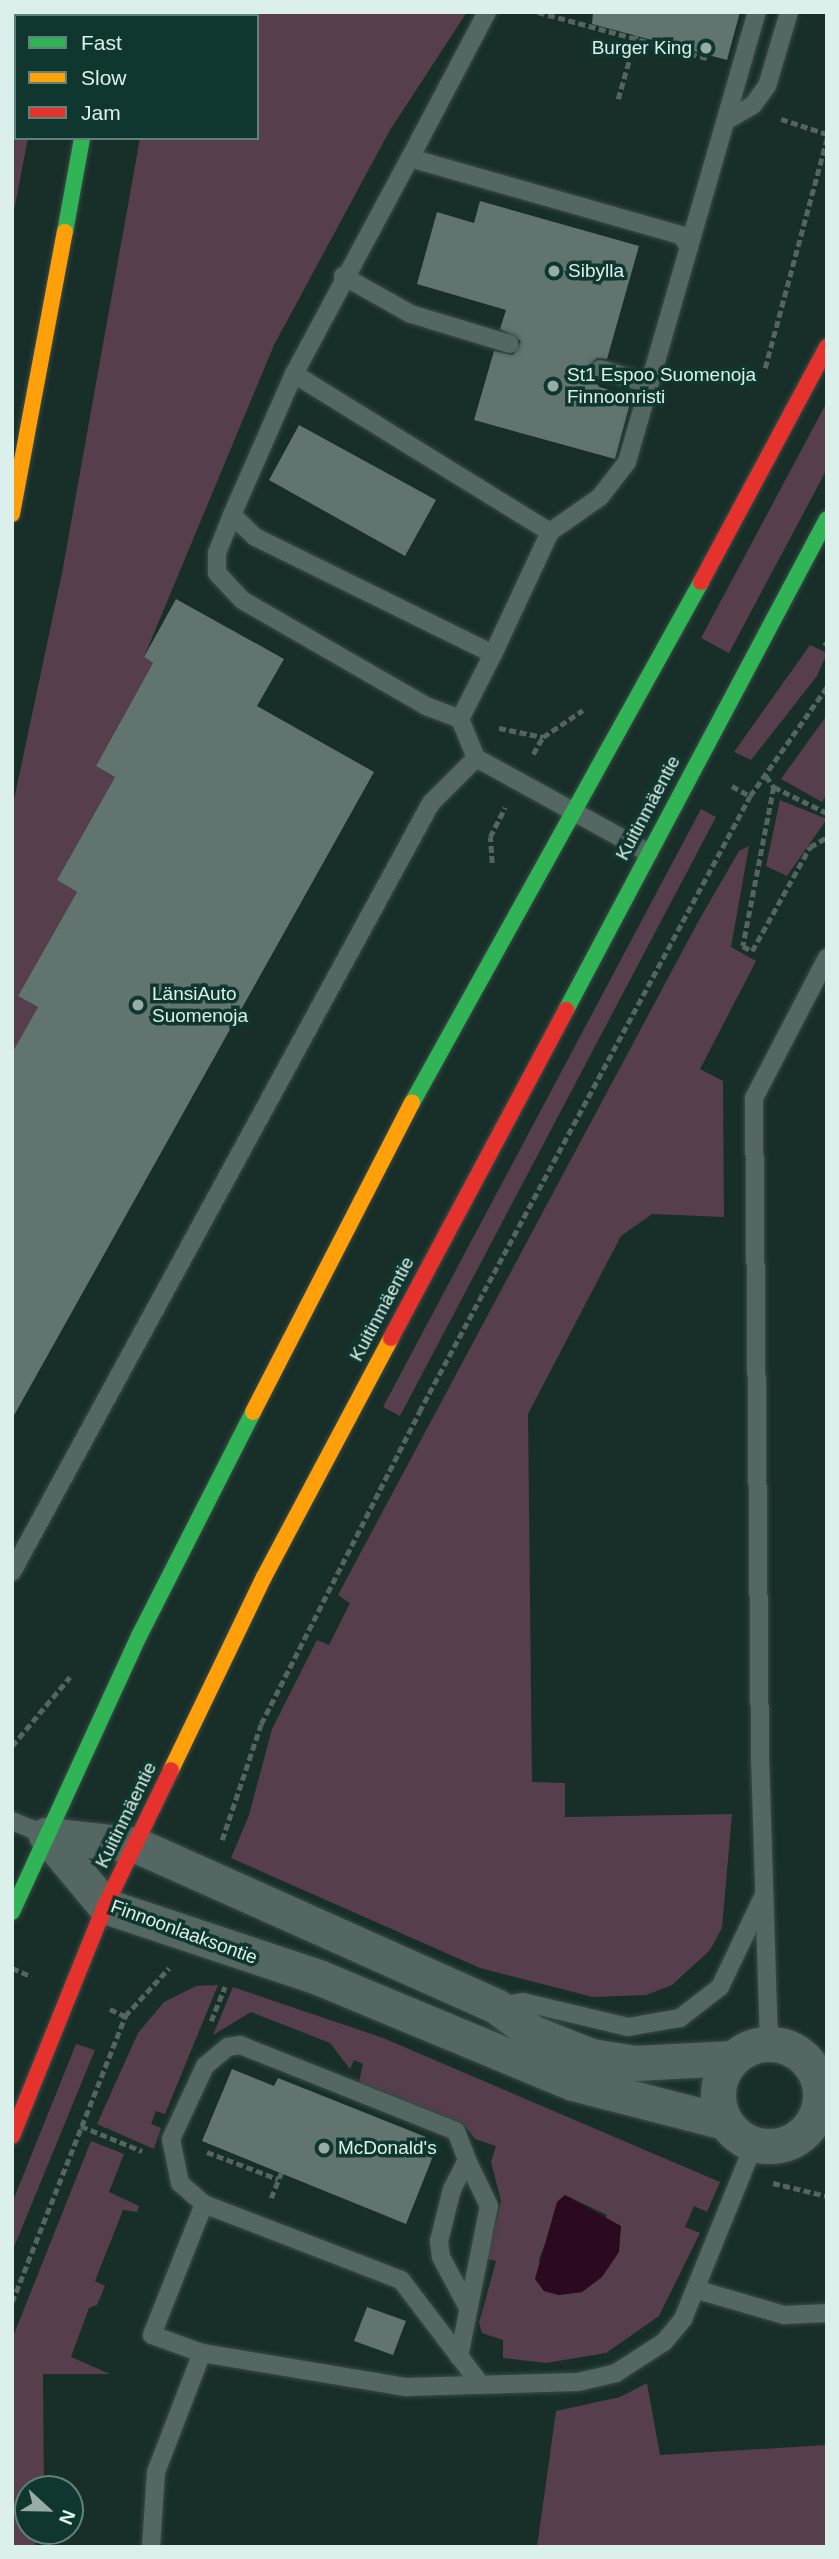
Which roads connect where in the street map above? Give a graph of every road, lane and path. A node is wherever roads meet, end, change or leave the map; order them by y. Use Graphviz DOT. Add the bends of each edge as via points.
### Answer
graph roads {
  1 [pos="487,12"];
  2 [pos="538,12"];
  3 [pos="757,12"];
  4 [pos="789,12"];
  5 [pos="635,37"];
  6 [pos="618,99"];
  7 [pos="742,104"];
  8 [pos="827,134"];
  9 [pos="82,140"];
  10 [pos="410,158"];
  11 [pos="689,247"];
  12 [pos="343,276"];
  13 [pos="510,344"];
  14 [pos="827,347"];
  15 [pos="600,369"];
  16 [pos="294,374"];
  17 [pos="649,384"];
  18 [pos="12,514"];
  19 [pos="232,515"];
  20 [pos="827,519"];
  21 [pos="550,532"];
  22 [pos="493,654"];
  23 [pos="827,687"];
  24 [pos="460,719"];
  25 [pos="476,758"];
  26 [pos="765,775"];
  27 [pos="774,787"];
  28 [pos="571,810"];
  29 [pos="827,813"];
  30 [pos="827,837"];
  31 [pos="649,853"];
  32 [pos="827,958"];
  33 [pos="12,1572"];
  34 [pos="12,1821"];
  35 [pos="46,1835"];
  36 [pos="136,1845"];
  37 [pos="206,1880"];
  38 [pos="762,1897"];
  39 [pos="105,1906"];
  40 [pos="12,1912"];
  41 [pos="184,1936"];
  42 [pos="496,2006"];
  43 [pos="769,2043"];
  44 [pos="733,2058"];
  45 [pos="823,2084"];
  46 [pos="725,2122"];
  47 [pos="81,2126"];
  48 [pos="12,2136"];
  49 [pos="811,2142"];
  50 [pos="204,2150"];
  51 [pos="748,2159"];
  52 [pos="172,2160"];
  53 [pos="467,2160"];
  54 [pos="278,2179"];
  55 [pos="827,2196"];
  56 [pos="204,2204"];
  57 [pos="698,2290"];
  58 [pos="12,2302"];
  59 [pos="466,2304"];
  60 [pos="827,2314"];
  61 [pos="202,2353"];
  62 [pos="459,2357"];
  63 [pos="478,2381"];
  64 [pos="151,2547"];
  1 -- 10 [label="lane"];
  2 -- 5 [label="path"];
  3 -- 7 [label="lane"];
  4 -- 7 [label="lane" via="766,86"];
  5 -- 6 [label="path"];
  5 -- 7 [label="path" via="730,65 722,96"];
  7 -- 8 [label="path"];
  7 -- 11 [label="lane" via="729,119"];
  9 -- 18 [label="main road"];
  10 -- 11 [label="lane" via="681,235"];
  10 -- 12 [label="lane"];
  11 -- 17 [label="lane"];
  12 -- 13 [label="lane" via="411,314"];
  12 -- 16 [label="lane"];
  14 -- 28 [label="main road" via="624,727"];
  15 -- 17 [label="lane"];
  16 -- 19 [label="lane"];
  16 -- 21 [label="lane"];
  17 -- 21 [label="lane" via="626,462 600,497"];
  19 -- 22 [label="lane" via="255,537"];
  19 -- 24 [label="lane" via="217,553 217,573 242,600 426,706"];
  20 -- 31 [label="main road, Kuitinmäentie"];
  21 -- 22 [label="lane"];
  22 -- 24 [label="lane"];
  23 -- 26 [label="path"];
  24 -- 25 [label="lane"];
  25 -- 28 [label="lane"];
  25 -- 33 [label="lane" via="431,803"];
  26 -- 27 [label="path"];
  26 -- 37 [label="path" via="503,1252 329,1587 261,1724"];
  27 -- 29 [label="path"];
  27 -- 30 [label="path" via="743,946 752,951 810,847"];
  28 -- 31 [label="lane"];
  28 -- 35 [label="main road" via="388,1147 139,1636"];
  31 -- 36 [label="main road, Kuitinmäentie" via="264,1577"];
  32 -- 38 [label="lane" via="754,1098"];
  34 -- 35 [label="lane"];
  35 -- 36 [label="street"];
  35 -- 39 [label="street, Finnoonlaaksontie"];
  35 -- 40 [label="main road"];
  36 -- 37 [label="street"];
  36 -- 39 [label="main road, Kuitinmäentie"];
  37 -- 42 [label="street"];
  38 -- 42 [label="lane" via="720,1987 680,2018 628,2027 523,2002"];
  38 -- 43 [label="lane"];
  39 -- 41 [label="street, Finnoonlaaksontie"];
  39 -- 48 [label="main road, Kuitinmäentie"];
  41 -- 46 [label="street, Finnoonlaaksontie" via="328,1981 573,2082"];
  41 -- 47 [label="path" via="167,1972 125,2016"];
  42 -- 44 [label="street" via="533,2033 605,2059"];
  43 -- 44 [label="street"];
  43 -- 45 [label="street" via="803,2056"];
  44 -- 46 [label="street" via="717,2088"];
  45 -- 49 [label="street"];
  46 -- 51 [label="street"];
  47 -- 52 [label="path"];
  47 -- 58 [label="path"];
  49 -- 51 [label="street"];
  50 -- 54 [label="path"];
  51 -- 55 [label="path"];
  51 -- 57 [label="lane"];
  52 -- 53 [label="lane" via="172,2138 205,2066 228,2047 240,2045 456,2131"];
  52 -- 56 [label="lane" via="180,2183"];
  53 -- 59 [label="lane" via="489,2206"];
  53 -- 59 [label="lane" via="452,2189 439,2241 440,2257"];
  56 -- 61 [label="lane" via="152,2335"];
  56 -- 62 [label="lane" via="401,2280"];
  57 -- 60 [label="lane" via="784,2315"];
  57 -- 63 [label="lane" via="664,2342 616,2373 578,2382"];
  59 -- 62 [label="lane"];
  61 -- 63 [label="lane" via="407,2387"];
  61 -- 64 [label="lane" via="156,2472"];
  62 -- 63 [label="lane"];
}
